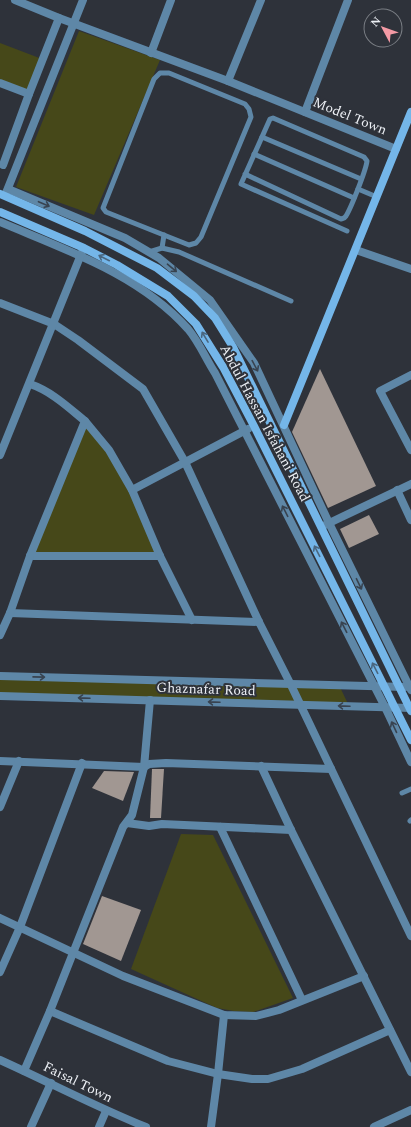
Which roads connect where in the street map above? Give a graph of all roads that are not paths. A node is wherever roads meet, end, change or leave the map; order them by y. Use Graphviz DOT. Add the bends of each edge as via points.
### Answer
graph roads {
  1 [pos="15,0"];
  2 [pos="84,0"];
  3 [pos="171,0"];
  4 [pos="261,0"];
  5 [pos="348,0"];
  6 [pos="59,18"];
  7 [pos="74,23"];
  8 [pos="151,53"];
  9 [pos="228,81"];
  10 [pos="0,83"];
  11 [pos="29,94"];
  12 [pos="305,112"];
  13 [pos="411,112"];
  14 [pos="262,137"];
  15 [pos="396,149"];
  16 [pos="254,154"];
  17 [pos="1,164"];
  18 [pos="15,169"];
  19 [pos="245,174"];
  20 [pos="361,179"];
  21 [pos="358,189"];
  22 [pos="4,193"];
  23 [pos="377,197"];
  24 [pos="354,198"];
  25 [pos="0,212"];
  26 [pos="0,222"];
  27 [pos="348,231"];
  28 [pos="164,235"];
  29 [pos="84,248"];
  30 [pos="162,248"];
  31 [pos="356,250"];
  32 [pos="149,252"];
  33 [pos="80,256"];
  34 [pos="411,269"];
  35 [pos="291,301"];
  36 [pos="0,303"];
  37 [pos="54,324"];
  38 [pos="411,375"];
  39 [pos="30,384"];
  40 [pos="85,421"];
  41 [pos="284,425"];
  42 [pos="254,426"];
  43 [pos="244,431"];
  44 [pos="411,450"];
  45 [pos="0,455"];
  46 [pos="185,462"];
  47 [pos="411,484"];
  48 [pos="132,490"];
  49 [pos="397,490"];
  50 [pos="411,520"];
  51 [pos="325,525"];
  52 [pos="30,556"];
  53 [pos="160,556"];
  54 [pos="10,613"];
  55 [pos="192,620"];
  56 [pos="259,622"];
  57 [pos="0,635"];
  58 [pos="0,676"];
  59 [pos="290,683"];
  60 [pos="374,686"];
  61 [pos="385,687"];
  62 [pos="399,687"];
  63 [pos="411,688"];
  64 [pos="0,696"];
  65 [pos="150,700"];
  66 [pos="300,705"];
  67 [pos="385,707"];
  68 [pos="396,708"];
  69 [pos="411,709"];
  70 [pos="411,740"];
  71 [pos="0,761"];
  72 [pos="18,761"];
  73 [pos="411,762"];
  74 [pos="82,763"];
  75 [pos="144,766"];
  76 [pos="261,766"];
  77 [pos="331,769"];
  78 [pos="411,789"];
  79 [pos="402,793"];
  80 [pos="0,807"];
  81 [pos="127,823"];
  82 [pos="220,828"];
  83 [pos="291,830"];
  84 [pos="0,918"];
  85 [pos="20,927"];
  86 [pos="411,936"];
  87 [pos="72,952"];
  88 [pos="0,972"];
  89 [pos="364,976"];
  90 [pos="302,1000"];
  91 [pos="50,1011"];
  92 [pos="224,1015"];
  93 [pos="390,1030"];
  94 [pos="0,1060"];
  95 [pos="24,1071"];
  96 [pos="411,1072"];
  97 [pos="218,1074"];
  98 [pos="51,1083"];
  99 [pos="411,1110"];
  100 [pos="106,1111"];
  101 [pos="31,1127"];
  102 [pos="99,1127"];
  103 [pos="146,1127"];
  104 [pos="211,1127"];
  105 [pos="374,1127"];
  1 -- 6 [label="street, Model Town"];
  2 -- 7 [label="street"];
  3 -- 8 [label="street"];
  4 -- 9 [label="street"];
  5 -- 12 [label="street"];
  6 -- 7 [label="street, Model Town"];
  6 -- 11 [label="street"];
  7 -- 8 [label="street, Model Town"];
  7 -- 18 [label="street"];
  8 -- 9 [label="street, Model Town"];
  9 -- 12 [label="street, Model Town"];
  10 -- 11 [label="street"];
  11 -- 17 [label="street"];
  12 -- 15 [label="street, Model Town"];
  13 -- 15 [label="main road"];
  14 -- 16 [label="lane"];
  14 -- 20 [label="lane"];
  14 -- 20 [label="lane" via="270,119 273,118 364,157 367,161"];
  15 -- 23 [label="main road, Model Town"];
  16 -- 19 [label="lane"];
  16 -- 24 [label="lane"];
  17 -- 18 [label="street"];
  18 -- 22 [label="street"];
  19 -- 24 [label="lane" via="341,219 346,215"];
  19 -- 27 [label="lane" via="241,184"];
  20 -- 21 [label="lane"];
  21 -- 23 [label="lane"];
  21 -- 24 [label="lane"];
  22 -- 32 [label="street, one-way" via="125,238"];
  22 -- 51 [label="main road, Abdul Hassan Isfahani Road" via="157,268 194,296 215,318 234,347"];
  23 -- 31 [label="main road, Model Town"];
  25 -- 29 [label="main road, Abdul Hassan Isfahani Road"];
  26 -- 33 [label="street"];
  28 -- 28 [label="lane" via="189,245 196,243 201,237 251,116 245,104 169,73 160,73 154,79 103,208 106,212"];
  28 -- 30 [label="lane"];
  29 -- 33 [label="street"];
  42 -- 29 [label="main road, Abdul Hassan Isfahani Road, one-way" via="196,324 168,296"];
  30 -- 32 [label="lane"];
  30 -- 35 [label="lane" via="179,252"];
  31 -- 34 [label="street"];
  31 -- 41 [label="main road, Model Town"];
  32 -- 41 [label="street, one-way" via="210,300 254,363"];
  33 -- 37 [label="street"];
  33 -- 43 [label="street" via="119,274 163,304 189,330 215,373"];
  36 -- 37 [label="street"];
  37 -- 39 [label="street"];
  37 -- 46 [label="street" via="143,389"];
  38 -- 44 [label="street" via="380,391"];
  39 -- 40 [label="street" via="38,386 58,399"];
  39 -- 45 [label="street"];
  40 -- 48 [label="street" via="109,450"];
  40 -- 52 [label="street"];
  41 -- 51 [label="street"];
  42 -- 43 [label="street"];
  61 -- 42 [label="main road, Abdul Hassan Isfahani Road, one-way"];
  43 -- 46 [label="street"];
  60 -- 43 [label="street, one-way"];
  46 -- 48 [label="street"];
  46 -- 56 [label="street"];
  47 -- 49 [label="street"];
  48 -- 53 [label="street"];
  49 -- 50 [label="street"];
  49 -- 51 [label="street"];
  51 -- 62 [label="main road, Abdul Hassan Isfahani Road"];
  51 -- 63 [label="street, one-way"];
  52 -- 53 [label="street"];
  52 -- 54 [label="street"];
  53 -- 55 [label="street"];
  54 -- 55 [label="street"];
  54 -- 57 [label="street"];
  55 -- 56 [label="street"];
  56 -- 59 [label="street"];
  58 -- 59 [label="street, Ghaznafar Road, one-way"];
  59 -- 60 [label="street, Ghaznafar Road"];
  59 -- 66 [label="street"];
  60 -- 61 [label="street, Ghaznafar Road"];
  60 -- 67 [label="street"];
  61 -- 62 [label="street, Ghaznafar Road"];
  61 -- 68 [label="main road, Abdul Hassan Isfahani Road"];
  62 -- 63 [label="street, Ghaznafar Road"];
  62 -- 69 [label="main road, Abdul Hassan Isfahani Road"];
  65 -- 64 [label="street, Ghaznafar Road, one-way"];
  66 -- 65 [label="street, Ghaznafar Road, one-way"];
  65 -- 75 [label="street"];
  67 -- 66 [label="street, Ghaznafar Road, one-way"];
  66 -- 77 [label="street"];
  67 -- 68 [label="street, Ghaznafar Road"];
  73 -- 67 [label="street, one-way"];
  68 -- 69 [label="street, Ghaznafar Road"];
  68 -- 70 [label="main road, Abdul Hassan Isfahani Road"];
  71 -- 72 [label="street"];
  72 -- 74 [label="street"];
  72 -- 80 [label="street"];
  74 -- 75 [label="street"];
  74 -- 85 [label="street"];
  75 -- 76 [label="street" via="166,763"];
  75 -- 81 [label="street" via="132,815"];
  76 -- 77 [label="street"];
  76 -- 83 [label="street"];
  77 -- 86 [label="street"];
  78 -- 79 [label="lane"];
  81 -- 82 [label="street"];
  81 -- 87 [label="street" via="123,827"];
  82 -- 83 [label="street"];
  82 -- 90 [label="street"];
  83 -- 89 [label="street"];
  84 -- 85 [label="street"];
  85 -- 87 [label="street"];
  85 -- 88 [label="street"];
  87 -- 91 [label="street"];
  87 -- 92 [label="street" via="122,976"];
  89 -- 90 [label="street"];
  89 -- 93 [label="street"];
  90 -- 92 [label="street" via="256,1016"];
  91 -- 95 [label="street"];
  91 -- 97 [label="street" via="168,1061"];
  92 -- 97 [label="street"];
  93 -- 96 [label="street"];
  93 -- 97 [label="street" via="302,1069 268,1079"];
  94 -- 95 [label="street, Faisal Town"];
  95 -- 98 [label="street, Faisal Town"];
  97 -- 104 [label="street"];
  98 -- 100 [label="street, Faisal Town"];
  98 -- 101 [label="street"];
  99 -- 105 [label="street"];
  100 -- 102 [label="street"];
  100 -- 103 [label="street, Faisal Town"];
}
